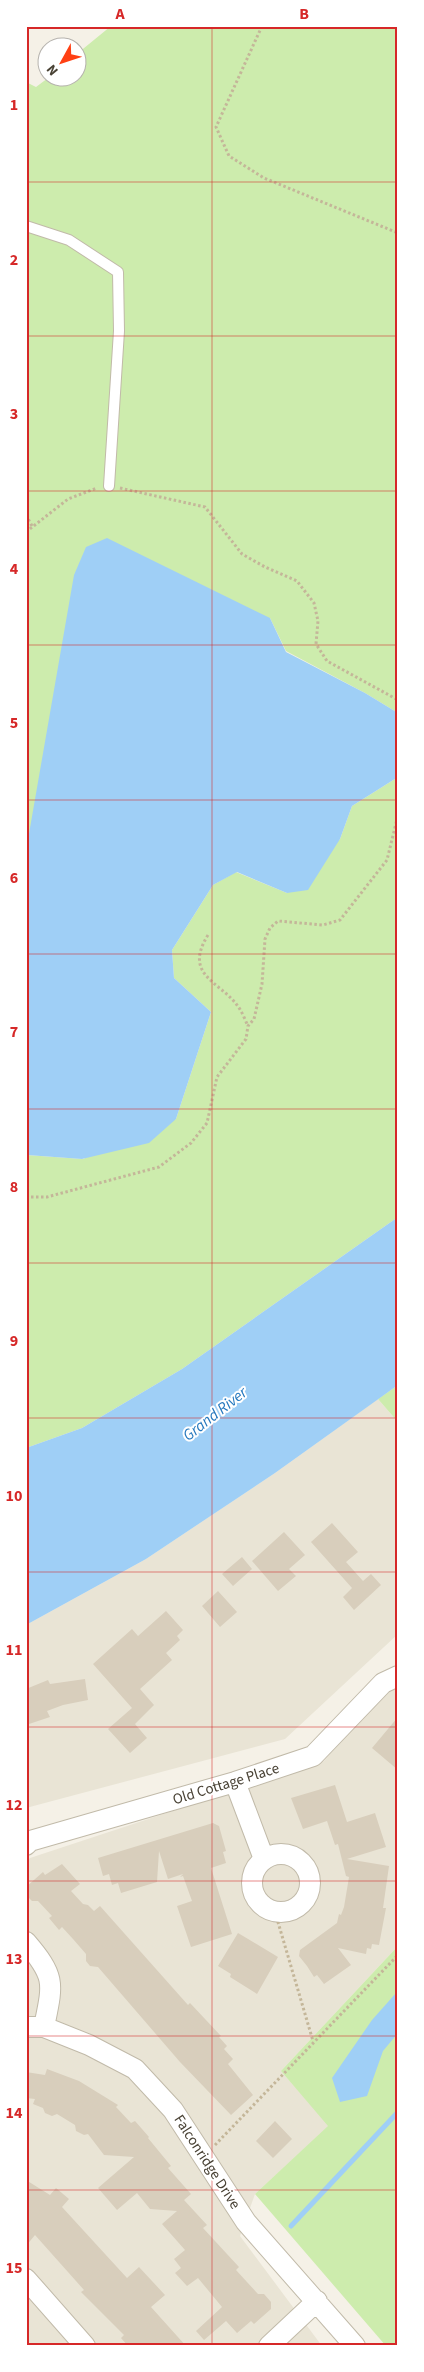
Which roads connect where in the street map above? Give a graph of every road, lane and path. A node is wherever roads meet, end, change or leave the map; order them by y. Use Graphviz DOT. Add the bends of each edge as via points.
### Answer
graph roads {
  1 [pos="262,26"];
  2 [pos="26,226"];
  3 [pos="398,233"];
  4 [pos="109,486"];
  5 [pos="26,515"];
  6 [pos="32,526"];
  7 [pos="26,532"];
  8 [pos="398,700"];
  9 [pos="398,815"];
  10 [pos="208,935"];
  11 [pos="248,1026"];
  12 [pos="26,1197"];
  13 [pos="398,1675"];
  14 [pos="235,1782"];
  15 [pos="26,1845"];
  16 [pos="264,1858"];
  17 [pos="275,1912"];
  18 [pos="26,1942"];
  19 [pos="398,1955"];
  20 [pos="35,2027"];
  21 [pos="313,2042"];
  22 [pos="204,2156"];
  23 [pos="26,2279"];
  24 [pos="317,2301"];
  25 [pos="85,2346"];
  26 [pos="269,2346"];
  27 [pos="355,2346"];
  1 -- 3 [label="path" via="216,127 229,156 264,178"];
  2 -- 4 [label="lane" via="69,240 118,272 119,330"];
  4 -- 6 [label="path" via="68,499"];
  4 -- 8 [label="path" via="205,507 242,554 297,581 314,602 318,621 316,644 326,662"];
  5 -- 6 [label="path"];
  6 -- 7 [label="path"];
  9 -- 11 [label="path" via="387,860 340,920 323,925 278,921 270,928 262,954 258,1004 254,1019"];
  10 -- 11 [label="path" via="202,945 200,963 208,979 238,1005"];
  11 -- 12 [label="path" via="246,1039 217,1077 207,1123 191,1143 159,1167 47,1197"];
  13 -- 14 [label="street, Old Cottage Place" via="383,1683 313,1756"];
  14 -- 15 [label="street, Old Cottage Place" via="30,1841"];
  14 -- 16 [label="street"];
  16 -- 17 [label="street" via="253,1875 253,1891 266,1908"];
  16 -- 17 [label="street" via="274,1854 294,1856 304,1864 309,1874 306,1899 292,1910"];
  17 -- 21 [label="path"];
  18 -- 20 [label="street" via="49,1972 52,1986"];
  19 -- 21 [label="path"];
  20 -- 22 [label="street, Falconridge Drive" via="89,2045 135,2069 173,2110"];
  21 -- 22 [label="path"];
  22 -- 24 [label="street, Falconridge Drive" via="246,2222"];
  23 -- 25 [label="street"];
  24 -- 26 [label="street"];
  24 -- 27 [label="street, Falconridge Drive"];
}
